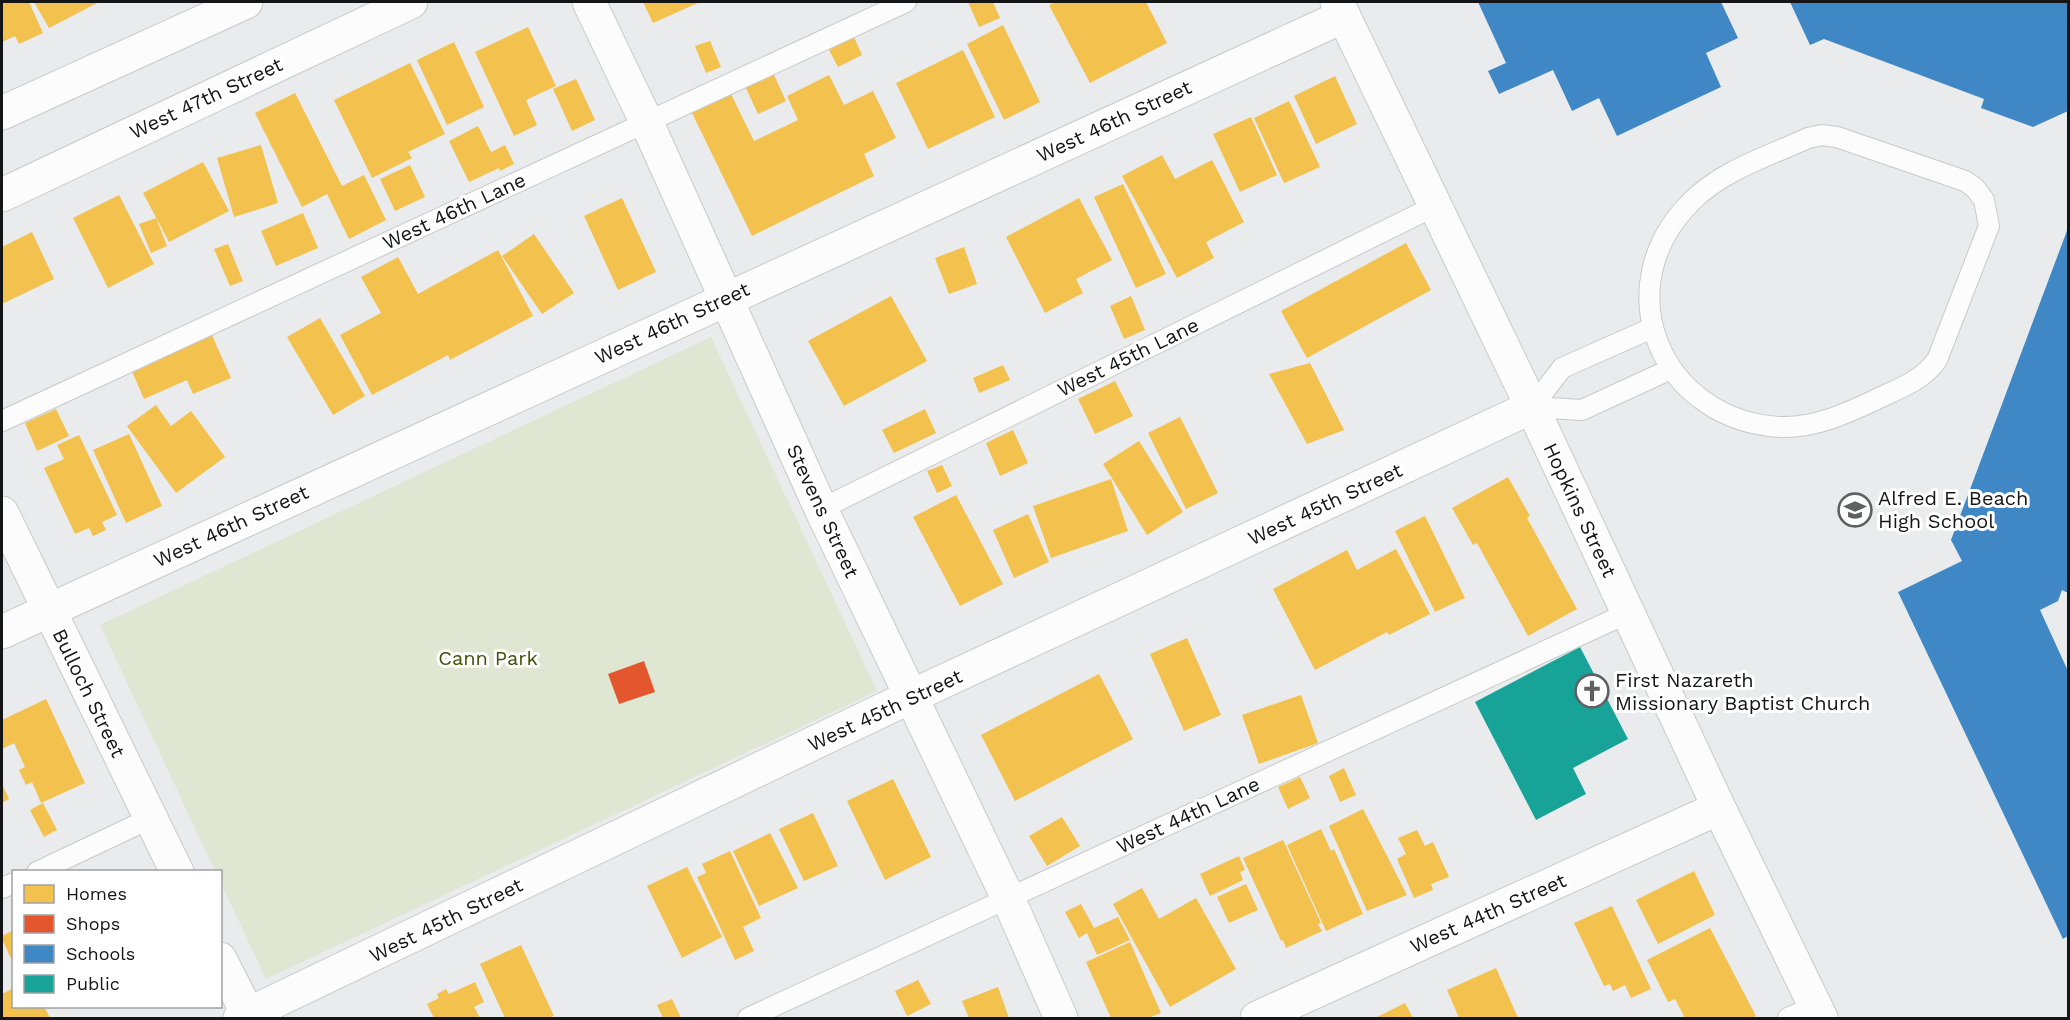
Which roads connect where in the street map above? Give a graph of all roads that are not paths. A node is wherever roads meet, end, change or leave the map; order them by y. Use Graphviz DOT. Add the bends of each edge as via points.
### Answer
graph roads {
  1 [pos="246,2"];
  2 [pos="411,2"];
  3 [pos="589,2"];
  4 [pos="906,2"];
  5 [pos="1340,9"];
  6 [pos="2,113"];
  7 [pos="646,122"];
  8 [pos="2,195"];
  9 [pos="1435,206"];
  10 [pos="725,299"];
  11 [pos="1652,328"];
  12 [pos="1671,369"];
  13 [pos="1532,407"];
  14 [pos="2,421"];
  15 [pos="821,509"];
  16 [pos="2,513"];
  17 [pos="48,611"];
  18 [pos="1628,613"];
  19 [pos="2,632"];
  20 [pos="912,696"];
  21 [pos="1719,808"];
  22 [pos="151,818"];
  23 [pos="42,870"];
  24 [pos="176,870"];
  25 [pos="1008,898"];
  26 [pos="222,963"];
  27 [pos="1808,1014"];
  28 [pos="246,1017"];
  29 [pos="748,1018"];
  30 [pos="1061,1018"];
  31 [pos="1257,1018"];
  1 -- 6 [label="street"];
  2 -- 8 [label="street, West 47th Street"];
  3 -- 7 [label="street, Stevens Street"];
  4 -- 7 [label="lane, West 46th Lane"];
  5 -- 9 [label="street, Hopkins Street"];
  5 -- 10 [label="street, West 46th Street"];
  7 -- 10 [label="street, Stevens Street"];
  7 -- 14 [label="lane, West 46th Lane"];
  9 -- 13 [label="street, Hopkins Street"];
  9 -- 15 [label="lane, West 45th Lane"];
  10 -- 15 [label="street, Stevens Street"];
  10 -- 17 [label="street, West 46th Street"];
  11 -- 12 [label="lane"];
  11 -- 12 [label="lane" via="1649,297 1655,262 1682,212 1724,177 1808,138 1837,137 1951,175 1975,188 1984,200 1989,225 1937,360 1918,379 1838,416 1785,427 1722,412 1687,388"];
  11 -- 13 [label="lane" via="1562,368"];
  12 -- 13 [label="lane" via="1582,410"];
  13 -- 18 [label="street, Hopkins Street"];
  13 -- 20 [label="street, West 45th Street"];
  15 -- 20 [label="street, Stevens Street"];
  16 -- 17 [label="street, Bulloch Street"];
  17 -- 19 [label="street, West 46th Street"];
  17 -- 22 [label="street, Bulloch Street"];
  18 -- 21 [label="street, Hopkins Street"];
  18 -- 25 [label="lane, West 44th Lane"];
  20 -- 25 [label="street, Stevens Street"];
  20 -- 28 [label="street, West 45th Street"];
  21 -- 27 [label="street, Hopkins Street"];
  21 -- 31 [label="street, West 44th Street"];
  22 -- 23 [label="lane"];
  22 -- 24 [label="street, Bulloch Street"];
  25 -- 29 [label="lane, West 44th Lane"];
  25 -- 30 [label="street, Stevens Street"];
  26 -- 28 [label="street"];
}
